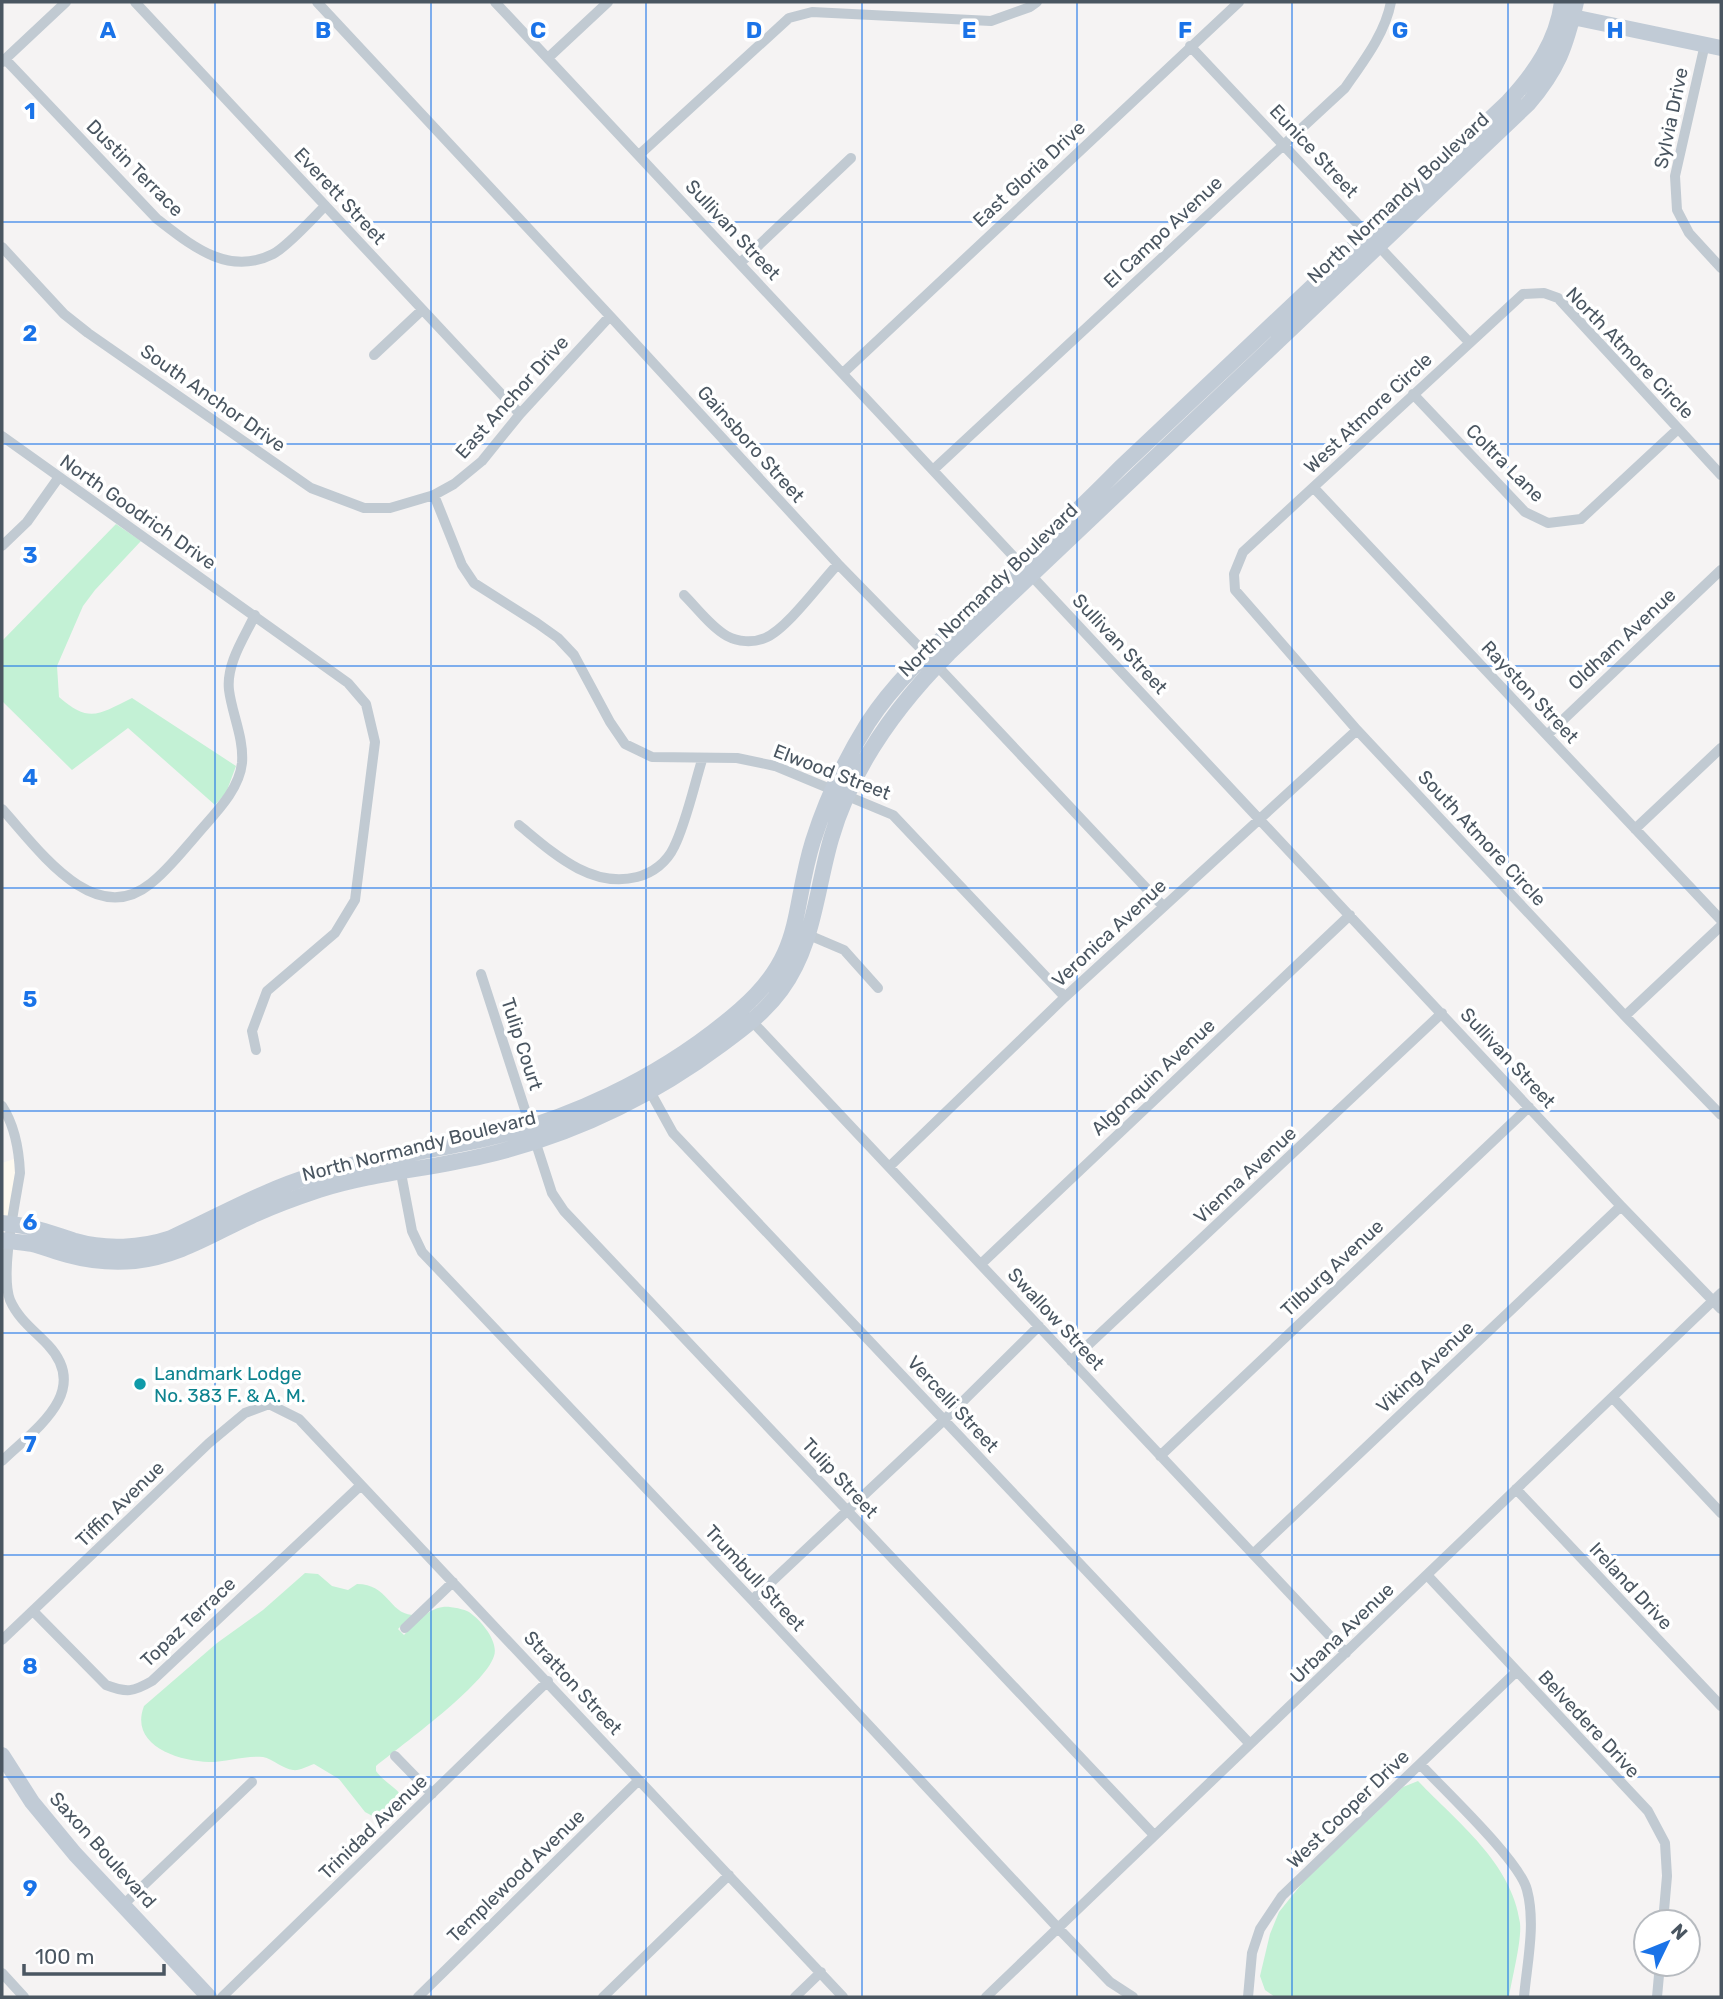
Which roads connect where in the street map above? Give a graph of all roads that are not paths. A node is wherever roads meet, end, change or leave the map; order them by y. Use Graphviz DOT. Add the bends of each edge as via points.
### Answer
graph roads {
  1 [pos="66,2"];
  2 [pos="135,2"];
  3 [pos="317,2"];
  4 [pos="495,2"];
  5 [pos="608,2"];
  6 [pos="880,2"];
  7 [pos="1037,2"];
  8 [pos="1239,2"];
  9 [pos="1391,2"];
  10 [pos="1568,9"];
  11 [pos="879,15"];
  12 [pos="1704,44"];
  13 [pos="1191,46"];
  14 [pos="1721,48"];
  15 [pos="548,58"];
  16 [pos="3,60"];
  17 [pos="1283,144"];
  18 [pos="639,155"];
  19 [pos="851,158"];
  20 [pos="325,206"];
  21 [pos="1374,240"];
  22 [pos="2,247"];
  23 [pos="740,263"];
  24 [pos="1721,268"];
  25 [pos="1539,293"];
  26 [pos="422,310"];
  27 [pos="610,316"];
  28 [pos="1469,342"];
  29 [pos="374,355"];
  30 [pos="843,373"];
  31 [pos="1413,394"];
  32 [pos="520,414"];
  33 [pos="1678,429"];
  34 [pos="2,436"];
  35 [pos="933,470"];
  36 [pos="1721,475"];
  37 [pos="59,477"];
  38 [pos="1314,488"];
  39 [pos="434,495"];
  40 [pos="2,545"];
  41 [pos="838,564"];
  42 [pos="1027,570"];
  43 [pos="1721,570"];
  44 [pos="1234,574"];
  45 [pos="684,594"];
  46 [pos="255,615"];
  47 [pos="931,660"];
  48 [pos="1357,730"];
  49 [pos="1547,735"];
  50 [pos="1721,748"];
  51 [pos="702,760"];
  52 [pos="840,793"];
  53 [pos="2,809"];
  54 [pos="1259,818"];
  55 [pos="519,825"];
  56 [pos="1635,829"];
  57 [pos="1163,906"];
  58 [pos="1350,915"];
  59 [pos="1721,920"];
  60 [pos="1721,926"];
  61 [pos="802,933"];
  62 [pos="481,974"];
  63 [pos="878,988"];
  64 [pos="1065,997"];
  65 [pos="1442,1013"];
  66 [pos="746,1016"];
  67 [pos="1625,1016"];
  68 [pos="256,1050"];
  69 [pos="646,1085"];
  70 [pos="2,1106"];
  71 [pos="1529,1107"];
  72 [pos="1720,1112"];
  73 [pos="533,1133"];
  74 [pos="400,1163"];
  75 [pos="890,1167"];
  76 [pos="1621,1206"];
  77 [pos="7,1224"];
  78 [pos="6,1241"];
  79 [pos="981,1264"];
  80 [pos="1719,1301"];
  81 [pos="1039,1326"];
  82 [pos="1071,1361"];
  83 [pos="1613,1398"];
  84 [pos="269,1404"];
  85 [pos="944,1420"];
  86 [pos="1160,1456"];
  87 [pos="2,1461"];
  88 [pos="360,1486"];
  89 [pos="1516,1489"];
  90 [pos="846,1510"];
  91 [pos="1721,1513"];
  92 [pos="1253,1554"];
  93 [pos="1427,1575"];
  94 [pos="453,1582"];
  95 [pos="752,1600"];
  96 [pos="34,1612"];
  97 [pos="405,1628"];
  98 [pos="2,1640"];
  99 [pos="1346,1653"];
  100 [pos="1516,1672"];
  101 [pos="548,1681"];
  102 [pos="1721,1706"];
  103 [pos="1250,1744"];
  104 [pos="2,1755"];
  105 [pos="396,1756"];
  106 [pos="1420,1764"];
  107 [pos="639,1780"];
  108 [pos="252,1782"];
  109 [pos="432,1794"];
  110 [pos="1154,1835"];
  111 [pos="729,1875"];
  112 [pos="123,1905"];
  113 [pos="1664,1908"];
  114 [pos="1059,1929"];
  115 [pos="821,1972"];
  116 [pos="2,1973"];
  117 [pos="1659,1978"];
  118 [pos="24,1997"];
  119 [pos="209,1997"];
  120 [pos="222,1997"];
  121 [pos="418,1997"];
  122 [pos="603,1997"];
  123 [pos="795,1997"];
  124 [pos="843,1997"];
  125 [pos="986,1997"];
  126 [pos="1133,1997"];
  127 [pos="1248,1997"];
  128 [pos="1524,1997"];
  129 [pos="1657,1997"];
  1 -- 16 [label="street"];
  2 -- 20 [label="street, Everett Street"];
  3 -- 27 [label="street, Gainsboro Street"];
  4 -- 15 [label="street, Sullivan Street"];
  5 -- 15 [label="street"];
  6 -- 11 [label="street"];
  7 -- 11 [label="street" via="991,22"];
  8 -- 13 [label="street, East Gloria Drive"];
  9 -- 17 [label="street, El Campo Avenue" via="1368,55 1345,88"];
  10 -- 12 [label="street"];
  10 -- 21 [label="street, North Normandy Boulevard" via="1524,85"];
  11 -- 18 [label="street" via="812,12 789,18"];
  12 -- 14 [label="street"];
  12 -- 24 [label="street, Sylvia Drive" via="1675,176 1676,210 1689,233"];
  13 -- 17 [label="street, Eunice Street"];
  13 -- 30 [label="street, East Gloria Drive"];
  15 -- 18 [label="street, Sullivan Street"];
  16 -- 20 [label="street, Dustin Terrace" via="157,219 214,258 243,263 274,254"];
  17 -- 21 [label="street, Eunice Street"];
  17 -- 35 [label="street, El Campo Avenue"];
  18 -- 23 [label="street, Sullivan Street"];
  19 -- 23 [label="street"];
  20 -- 26 [label="street, Everett Street"];
  21 -- 28 [label="street, Eunice Street"];
  21 -- 42 [label="street, North Normandy Boulevard"];
  22 -- 39 [label="street, South Anchor Drive" via="64,314 311,488 364,508 390,508"];
  23 -- 30 [label="street, Sullivan Street"];
  25 -- 28 [label="street, West Atmore Circle" via="1523,294"];
  25 -- 33 [label="street, North Atmore Circle" via="1558,298"];
  26 -- 29 [label="street"];
  26 -- 32 [label="street, Everett Street"];
  27 -- 32 [label="street, East Anchor Drive"];
  27 -- 41 [label="street, Gainsboro Street"];
  28 -- 31 [label="street, West Atmore Circle"];
  30 -- 35 [label="street, Sullivan Street"];
  31 -- 33 [label="street, Coltra Lane" via="1525,512 1548,523 1581,519"];
  31 -- 38 [label="street, West Atmore Circle"];
  32 -- 39 [label="street, East Anchor Drive" via="482,461"];
  33 -- 36 [label="street, North Atmore Circle"];
  34 -- 37 [label="street, North Goodrich Drive"];
  35 -- 42 [label="street, Sullivan Street"];
  37 -- 40 [label="street" via="27,522"];
  37 -- 46 [label="street, North Goodrich Drive"];
  38 -- 44 [label="street, West Atmore Circle" via="1243,552"];
  38 -- 49 [label="street, Rayston Street"];
  39 -- 51 [label="street, Elwood Street" via="474,583 537,623 574,654 625,744 652,757"];
  41 -- 45 [label="street" via="784,624 766,638 751,642 718,630"];
  41 -- 47 [label="street, Gainsboro Street"];
  42 -- 47 [label="street, North Normandy Boulevard"];
  42 -- 54 [label="street, Sullivan Street"];
  43 -- 49 [label="street, Oldham Avenue"];
  44 -- 48 [label="street, South Atmore Circle" via="1235,590"];
  46 -- 53 [label="street" via="231,665 228,687 242,765 230,795 150,885 129,895 106,897 81,889"];
  46 -- 68 [label="street, North Goodrich Drive" via="348,683 366,704 375,741 355,901 335,933 267,991 252,1031"];
  47 -- 52 [label="street, North Normandy Boulevard" via="896,687 870,720"];
  47 -- 57 [label="street, Gainsboro Street"];
  48 -- 54 [label="street, Veronica Avenue"];
  48 -- 67 [label="street, South Atmore Circle"];
  49 -- 56 [label="street, Rayston Street"];
  50 -- 56 [label="street"];
  51 -- 52 [label="street, Elwood Street" via="737,758 775,766"];
  51 -- 55 [label="street" via="673,849 652,873 623,880 598,878 556,856"];
  52 -- 61 [label="street, North Normandy Boulevard" via="813,841"];
  52 -- 64 [label="street, Elwood Street" via="893,815"];
  54 -- 57 [label="street, Veronica Avenue"];
  54 -- 58 [label="street, Sullivan Street"];
  56 -- 59 [label="street, Rayston Street"];
  57 -- 64 [label="street, Veronica Avenue"];
  58 -- 65 [label="street, Sullivan Street"];
  58 -- 79 [label="street, Algonquin Avenue"];
  60 -- 67 [label="street"];
  61 -- 63 [label="street" via="844,950"];
  61 -- 66 [label="street, North Normandy Boulevard"];
  62 -- 73 [label="street, Tulip Court"];
  64 -- 75 [label="street, Veronica Avenue"];
  65 -- 71 [label="street, Sullivan Street"];
  65 -- 82 [label="street, Vienna Avenue"];
  66 -- 69 [label="street, North Normandy Boulevard" via="695,1044"];
  66 -- 75 [label="street, Swallow Street"];
  67 -- 72 [label="street, South Atmore Circle"];
  69 -- 73 [label="street, North Normandy Boulevard" via="581,1108"];
  69 -- 85 [label="street, Vercelli Street" via="673,1133"];
  70 -- 77 [label="street" via="14,1131 20,1173"];
  71 -- 76 [label="street, Sullivan Street"];
  71 -- 86 [label="street, Tilburg Avenue"];
  73 -- 74 [label="street, North Normandy Boulevard" via="463,1144"];
  73 -- 90 [label="street, Tulip Street" via="552,1193 564,1211"];
  74 -- 77 [label="street, North Normandy Boulevard" via="360,1162 287,1184 156,1243 102,1245"];
  74 -- 78 [label="street, North Normandy Boulevard" via="256,1214 182,1251 150,1259 97,1261"];
  74 -- 95 [label="street, Trumbull Street" via="412,1231 422,1252"];
  75 -- 79 [label="street, Swallow Street"];
  76 -- 80 [label="street, Sullivan Street"];
  76 -- 92 [label="street, Viking Avenue"];
  77 -- 78 [label="street"];
  78 -- 87 [label="street" via="4,1279 9,1300 20,1318 50,1347 65,1391 57,1408"];
  79 -- 81 [label="street, Swallow Street"];
  80 -- 83 [label="street, Urbana Avenue"];
  81 -- 82 [label="street, Swallow Street"];
  81 -- 85 [label="street"];
  82 -- 86 [label="street, Swallow Street"];
  83 -- 89 [label="street, Urbana Avenue"];
  83 -- 91 [label="street"];
  84 -- 88 [label="street, Stratton Street" via="299,1419"];
  84 -- 96 [label="street, Tiffin Avenue" via="245,1413 209,1443"];
  85 -- 90 [label="street"];
  85 -- 103 [label="street, Vercelli Street"];
  86 -- 92 [label="street, Swallow Street"];
  88 -- 94 [label="street, Stratton Street"];
  88 -- 96 [label="street, Topaz Terrace" via="152,1681 135,1691 106,1685"];
  89 -- 93 [label="street, Urbana Avenue"];
  89 -- 102 [label="street, Ireland Drive"];
  90 -- 95 [label="street"];
  90 -- 110 [label="street, Tulip Street"];
  92 -- 99 [label="street, Swallow Street"];
  93 -- 99 [label="street, Urbana Avenue"];
  93 -- 100 [label="street, Belvedere Drive"];
  94 -- 97 [label="street"];
  94 -- 101 [label="street, Stratton Street"];
  95 -- 114 [label="street, Trumbull Street"];
  96 -- 98 [label="street, Tiffin Avenue"];
  99 -- 103 [label="street, Urbana Avenue"];
  100 -- 106 [label="street, West Cooper Drive"];
  100 -- 113 [label="street, Belvedere Drive" via="1648,1811 1665,1843"];
  101 -- 107 [label="street, Stratton Street"];
  101 -- 109 [label="street, Trinidad Avenue"];
  103 -- 110 [label="street, Urbana Avenue"];
  104 -- 112 [label="street, Saxon Boulevard" via="33,1802"];
  105 -- 109 [label="street"];
  106 -- 127 [label="street, West Cooper Drive" via="1282,1896 1260,1930 1252,1953"];
  106 -- 128 [label="street" via="1506,1855 1527,1888 1531,1922"];
  107 -- 111 [label="street, Stratton Street"];
  107 -- 121 [label="street, Templewood Avenue"];
  108 -- 112 [label="street"];
  109 -- 120 [label="street, Trinidad Avenue"];
  110 -- 114 [label="street, Urbana Avenue"];
  111 -- 115 [label="street, Stratton Street"];
  111 -- 122 [label="street"];
  112 -- 119 [label="street, Saxon Boulevard"];
  114 -- 125 [label="street, Urbana Avenue"];
  114 -- 126 [label="street, Trumbull Street" via="1110,1982"];
  115 -- 123 [label="street"];
  115 -- 124 [label="street, Stratton Street"];
  116 -- 118 [label="street"];
  117 -- 129 [label="street"];
}
